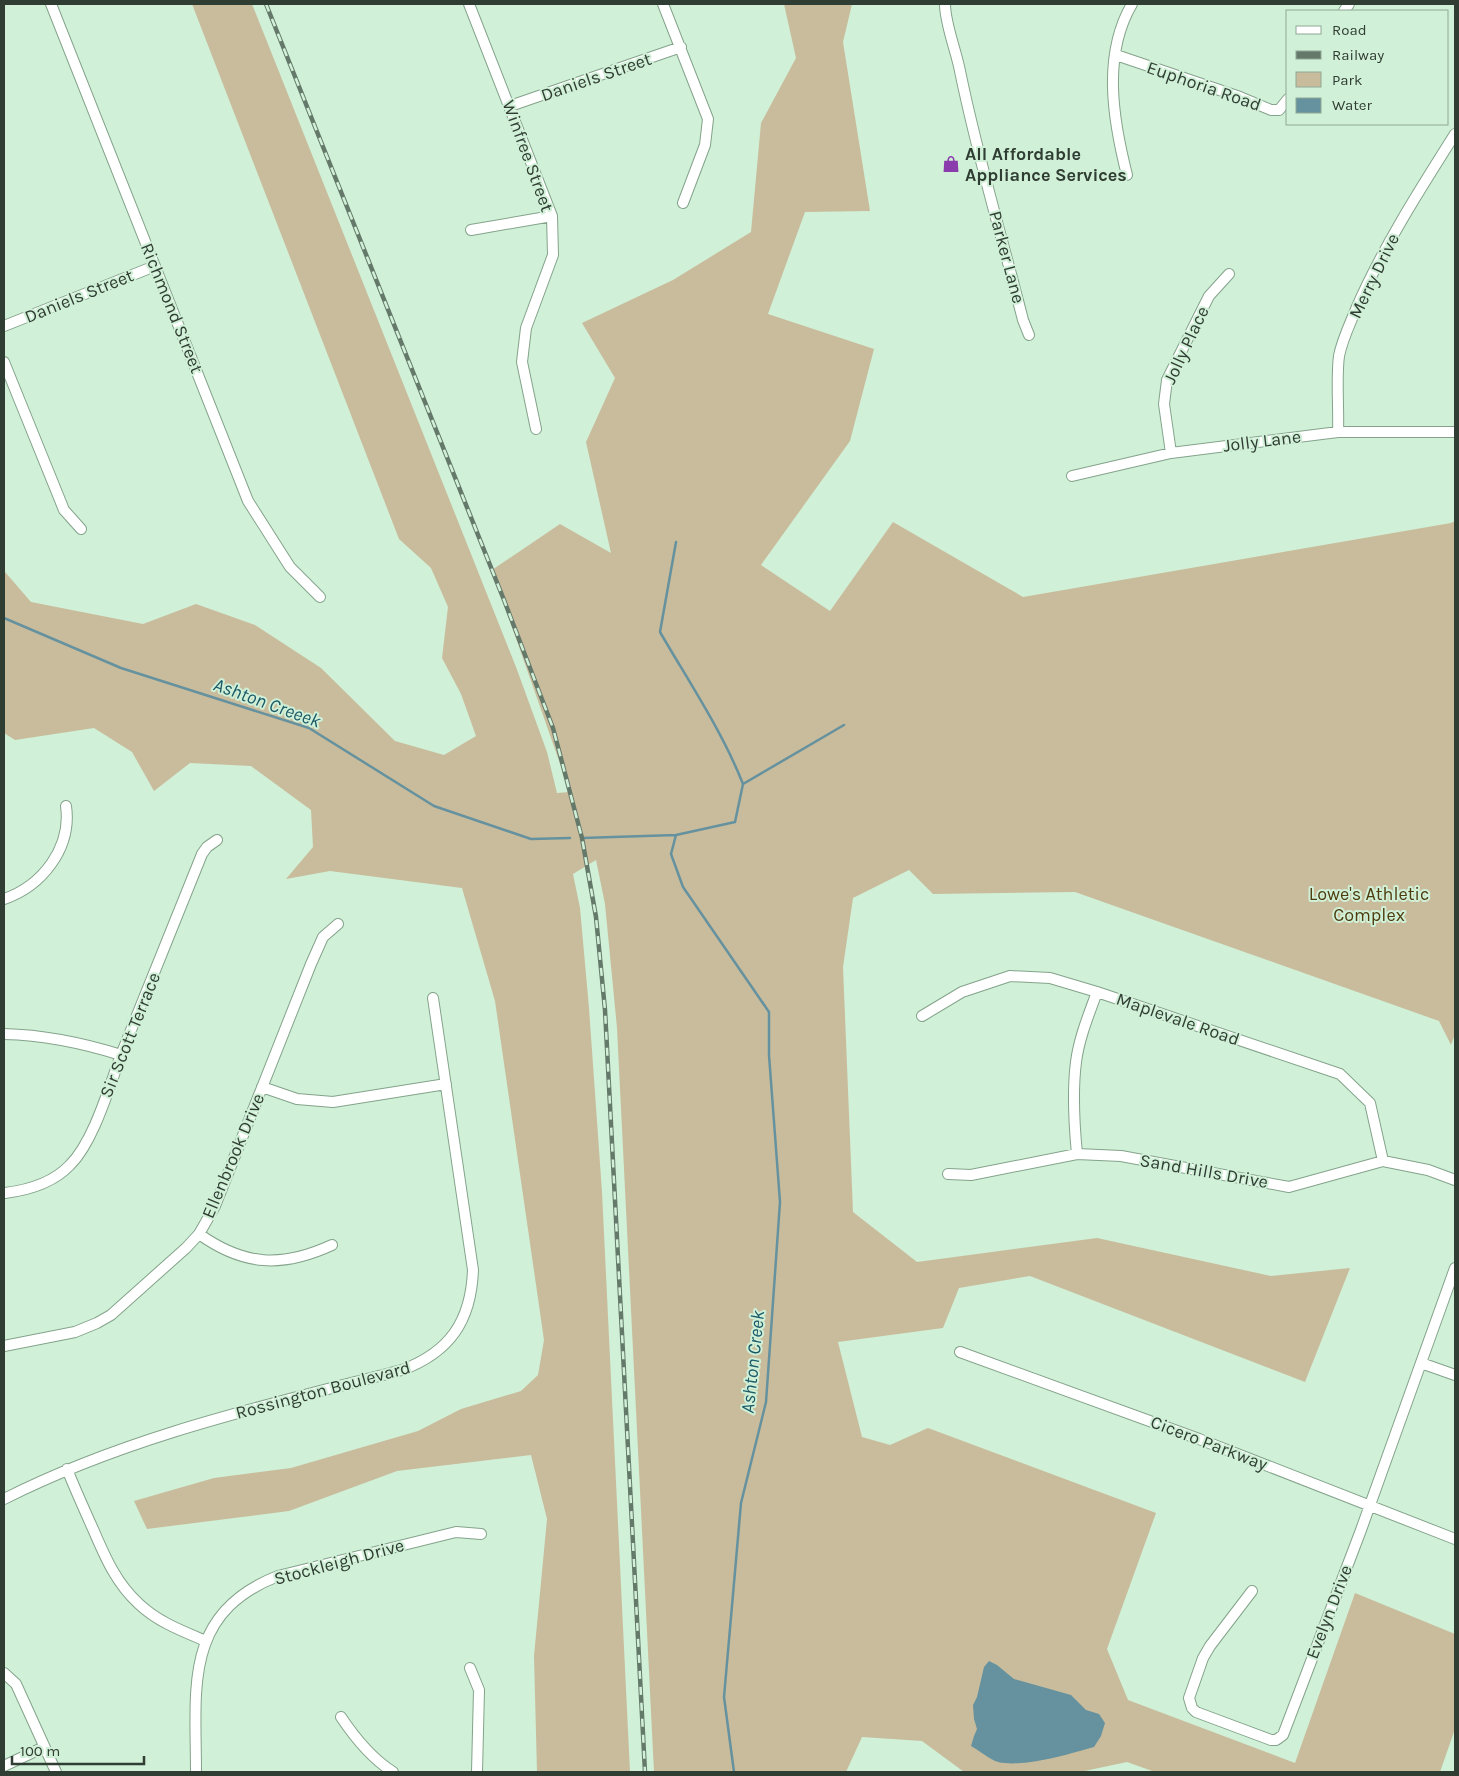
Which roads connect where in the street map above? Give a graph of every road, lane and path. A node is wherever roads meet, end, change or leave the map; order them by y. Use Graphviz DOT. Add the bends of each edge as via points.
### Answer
graph roads {
  1 [pos="51,4"];
  2 [pos="469,4"];
  3 [pos="664,4"];
  4 [pos="945,4"];
  5 [pos="1132,4"];
  6 [pos="681,47"];
  7 [pos="1116,55"];
  8 [pos="1286,101"];
  9 [pos="510,106"];
  10 [pos="1455,134"];
  11 [pos="1127,174"];
  12 [pos="682,203"];
  13 [pos="552,216"];
  14 [pos="470,230"];
  15 [pos="155,266"];
  16 [pos="1229,274"];
  17 [pos="4,326"];
  18 [pos="1029,335"];
  19 [pos="4,362"];
  20 [pos="536,429"];
  21 [pos="1338,432"];
  22 [pos="1455,432"];
  23 [pos="1172,452"];
  24 [pos="1072,476"];
  25 [pos="81,529"];
  26 [pos="320,597"];
  27 [pos="66,806"];
  28 [pos="217,840"];
  29 [pos="4,899"];
  30 [pos="338,924"];
  31 [pos="1097,992"];
  32 [pos="433,998"];
  33 [pos="922,1016"];
  34 [pos="4,1034"];
  35 [pos="121,1055"];
  36 [pos="446,1084"];
  37 [pos="262,1087"];
  38 [pos="1077,1154"];
  39 [pos="1383,1161"];
  40 [pos="948,1174"];
  41 [pos="1455,1180"];
  42 [pos="5,1193"];
  43 [pos="199,1234"];
  44 [pos="332,1244"];
  45 [pos="1455,1268"];
  46 [pos="4,1346"];
  47 [pos="960,1352"];
  48 [pos="1421,1363"];
  49 [pos="1455,1375"];
  50 [pos="67,1469"];
  51 [pos="4,1499"];
  52 [pos="1369,1505"];
  53 [pos="481,1534"];
  54 [pos="1455,1539"];
  55 [pos="1252,1591"];
  56 [pos="206,1641"];
  57 [pos="470,1668"];
  58 [pos="4,1673"];
  59 [pos="341,1717"];
  60 [pos="44,1747"];
  61 [pos="4,1766"];
  62 [pos="56,1772"];
  63 [pos="196,1772"];
  64 [pos="394,1772"];
  65 [pos="477,1772"];
  1 -- 15 [label="street, Richmond Street"];
  2 -- 9 [label="street, Winfree Street"];
  3 -- 6 [label="street"];
  4 -- 18 [label="street, Parker Lane" via="965,94"];
  5 -- 7 [label="street" via="1123,23"];
  6 -- 9 [label="street, Daniels Street"];
  6 -- 12 [label="street" via="708,119 705,144"];
  7 -- 8 [label="street, Euphoria Road" via="1271,110 1279,110"];
  7 -- 11 [label="street" via="1112,87"];
  9 -- 13 [label="street, Winfree Street"];
  10 -- 21 [label="street, Merry Drive" via="1381,256 1343,341 1338,369"];
  13 -- 14 [label="street"];
  13 -- 20 [label="street, Winfree Street" via="553,255 526,328 522,362"];
  15 -- 17 [label="street, Daniels Street"];
  15 -- 26 [label="street, Richmond Street" via="248,500 290,568"];
  16 -- 23 [label="street, Jolly Place" via="1209,296 1167,380 1164,404"];
  19 -- 25 [label="street" via="64,510"];
  21 -- 22 [label="street, Jolly Lane"];
  21 -- 23 [label="street, Jolly Lane"];
  23 -- 24 [label="street, Jolly Lane"];
  27 -- 29 [label="street" via="67,828 54,860 26,889"];
  28 -- 35 [label="street, Sir Scott Terrace" via="202,854"];
  30 -- 37 [label="street, Ellenbrook Drive" via="323,937"];
  31 -- 33 [label="street, Maplevale Road" via="1050,978 1010,976 962,992"];
  31 -- 38 [label="street" via="1076,1060 1074,1119"];
  31 -- 39 [label="street, Maplevale Road" via="1340,1074 1370,1103"];
  32 -- 36 [label="street, Rossington Boulevard"];
  34 -- 35 [label="street" via="51,1039"];
  35 -- 42 [label="street, Sir Scott Terrace" via="90,1135 70,1165 34,1187"];
  36 -- 37 [label="street" via="333,1102 296,1099"];
  36 -- 50 [label="street, Rossington Boulevard" via="474,1270 471,1300 453,1336 414,1366 180,1429"];
  37 -- 43 [label="street, Ellenbrook Drive" via="215,1206"];
  38 -- 39 [label="street, Sand Hills Drive" via="1121,1156 1289,1186"];
  38 -- 40 [label="street, Sand Hills Drive" via="971,1175"];
  39 -- 41 [label="street, Sand Hills Drive" via="1428,1170"];
  43 -- 44 [label="street" via="230,1253 263,1261 297,1258"];
  43 -- 46 [label="street, Ellenbrook Drive" via="122,1307 98,1323 75,1332"];
  45 -- 48 [label="street, Evelyn Drive"];
  47 -- 52 [label="street, Cicero Parkway"];
  48 -- 49 [label="street"];
  48 -- 52 [label="street, Evelyn Drive"];
  50 -- 51 [label="street, Rossington Boulevard"];
  50 -- 56 [label="street" via="110,1566 127,1592 160,1620"];
  52 -- 54 [label="street, Cicero Parkway"];
  52 -- 55 [label="street, Evelyn Drive" via="1283,1735 1276,1740 1196,1712 1190,1704 1203,1658"];
  53 -- 56 [label="street, Stockleigh Drive" via="456,1532 269,1580 244,1593 232,1604"];
  56 -- 63 [label="street, Stockleigh Drive" via="196,1687"];
  57 -- 65 [label="street" via="479,1690"];
  58 -- 60 [label="street" via="16,1684"];
  59 -- 64 [label="street" via="371,1755"];
  60 -- 61 [label="street"];
  60 -- 62 [label="street"];
}
